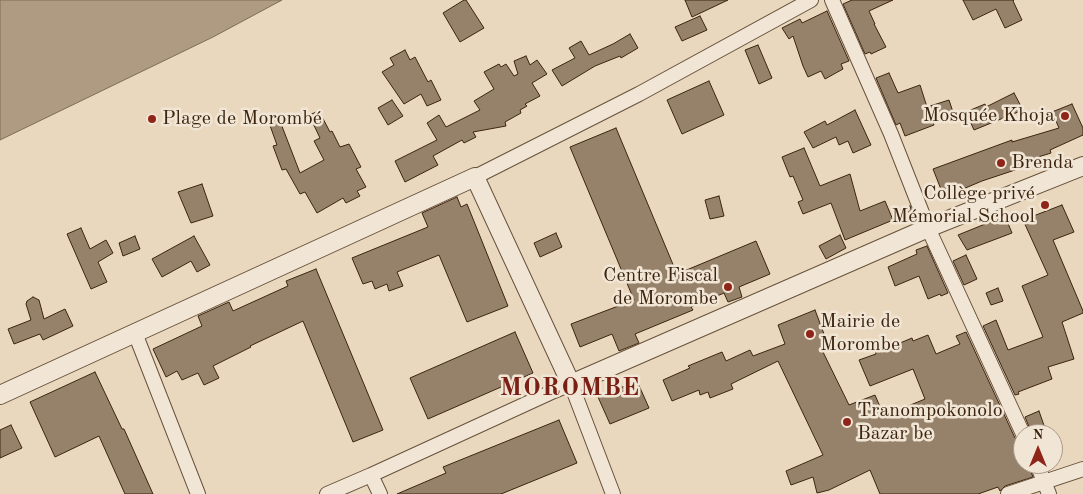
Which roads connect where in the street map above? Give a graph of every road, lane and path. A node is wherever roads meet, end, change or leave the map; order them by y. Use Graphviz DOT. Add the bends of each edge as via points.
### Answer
graph roads {
  1 [pos="811,0"];
  2 [pos="832,0"];
  3 [pos="1083,166"];
  4 [pos="475,177"];
  5 [pos="928,228"];
  6 [pos="135,333"];
  7 [pos="571,384"];
  8 [pos="0,395"];
  9 [pos="1018,424"];
  10 [pos="1083,469"];
  11 [pos="1041,474"];
  12 [pos="371,475"];
  13 [pos="1047,487"];
  14 [pos="198,494"];
  15 [pos="326,494"];
  16 [pos="380,494"];
  17 [pos="614,494"];
  18 [pos="1008,494"];
  1 -- 4 [label="street" via="639,94"];
  2 -- 5 [label="street"];
  3 -- 5 [label="street"];
  4 -- 6 [label="street"];
  4 -- 7 [label="street"];
  5 -- 7 [label="street"];
  5 -- 9 [label="street"];
  6 -- 8 [label="street"];
  6 -- 14 [label="street"];
  7 -- 12 [label="street"];
  7 -- 17 [label="street"];
  10 -- 13 [label="street"];
  11 -- 13 [label="street"];
  12 -- 15 [label="street"];
  12 -- 16 [label="street"];
  13 -- 18 [label="street"];
}
